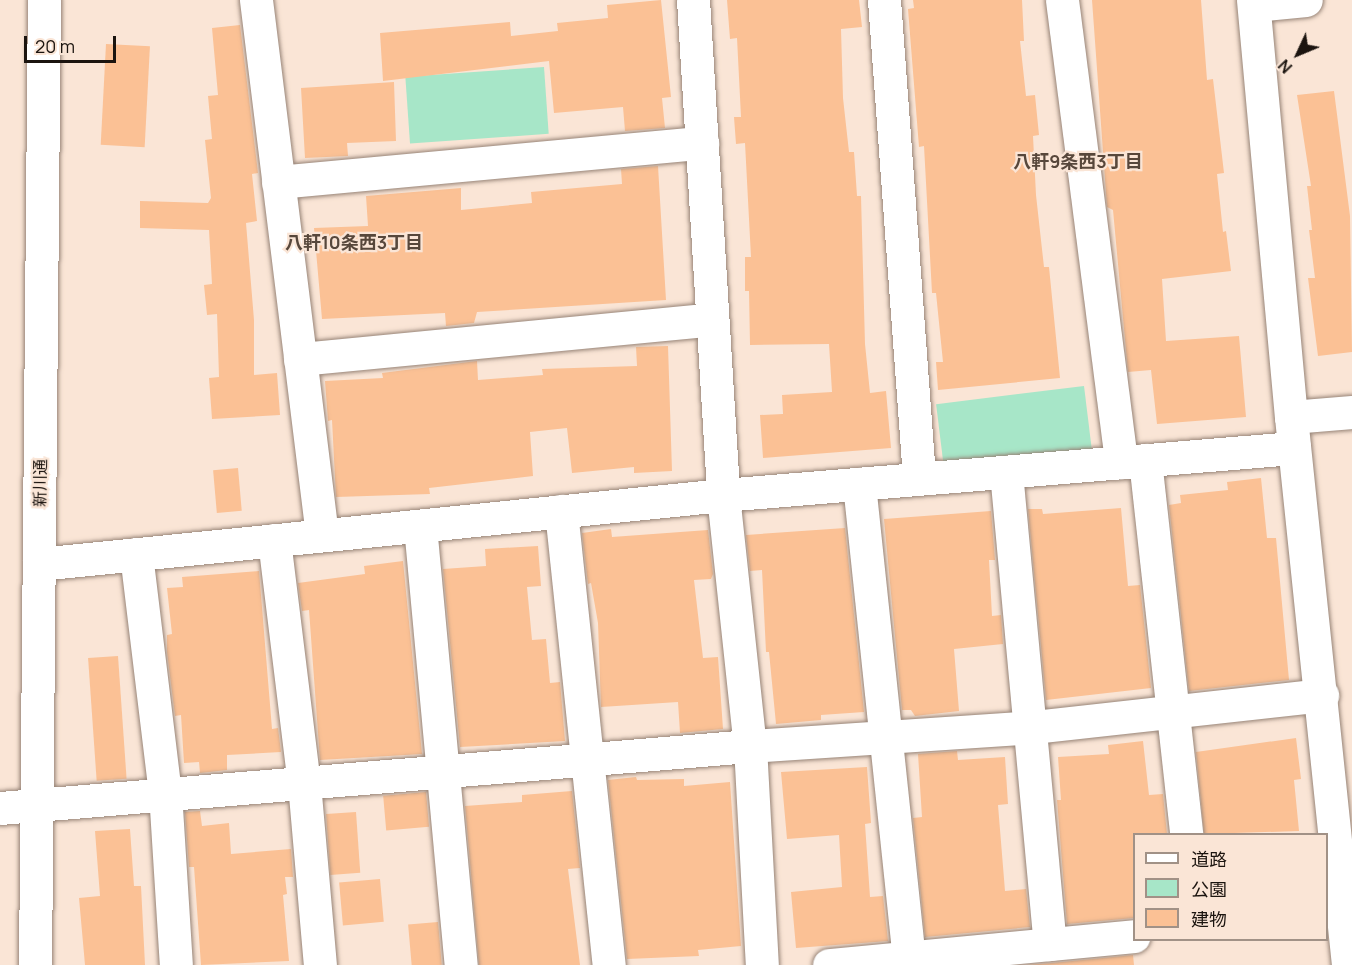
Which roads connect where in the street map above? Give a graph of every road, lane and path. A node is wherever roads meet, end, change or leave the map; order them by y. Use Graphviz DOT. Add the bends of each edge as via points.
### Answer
graph roads {
  1 [pos="44,0"];
  2 [pos="256,0"];
  3 [pos="693,0"];
  4 [pos="884,0"];
  5 [pos="1062,0"];
  6 [pos="1306,0"];
  7 [pos="1254,2"];
  8 [pos="702,143"];
  9 [pos="278,182"];
  10 [pos="712,319"];
  11 [pos="300,358"];
  12 [pos="1352,412"];
  13 [pos="1293,433"];
  14 [pos="1133,461"];
  15 [pos="1006,472"];
  16 [pos="919,479"];
  17 [pos="859,484"];
  18 [pos="723,495"];
  19 [pos="561,511"];
  20 [pos="420,526"];
  21 [pos="322,535"];
  22 [pos="274,540"];
  23 [pos="136,554"];
  24 [pos="39,564"];
  25 [pos="1322,695"];
  26 [pos="1175,711"];
  27 [pos="1033,727"];
  28 [pos="1339,735"];
  29 [pos="889,736"];
  30 [pos="750,746"];
  31 [pos="589,759"];
  32 [pos="444,774"];
  33 [pos="304,783"];
  34 [pos="165,792"];
  35 [pos="37,803"];
  36 [pos="0,808"];
  37 [pos="1186,833"];
  38 [pos="1341,919"];
  39 [pos="1133,936"];
  40 [pos="1050,944"];
  41 [pos="909,960"];
  42 [pos="35,965"];
  43 [pos="176,965"];
  44 [pos="320,965"];
  45 [pos="461,965"];
  46 [pos="609,965"];
  47 [pos="762,965"];
  48 [pos="829,965"];
  49 [pos="1348,965"];
  1 -- 24 [label="street, 新川通"];
  2 -- 9 [label="street"];
  3 -- 8 [label="street"];
  4 -- 16 [label="street"];
  5 -- 14 [label="street"];
  6 -- 7 [label="street"];
  7 -- 13 [label="street"];
  8 -- 9 [label="street"];
  8 -- 10 [label="street"];
  9 -- 11 [label="street"];
  10 -- 11 [label="street"];
  10 -- 18 [label="street"];
  11 -- 21 [label="street"];
  12 -- 13 [label="street"];
  13 -- 14 [label="street"];
  13 -- 25 [label="street"];
  14 -- 15 [label="street"];
  14 -- 26 [label="street"];
  15 -- 16 [label="street"];
  15 -- 27 [label="street"];
  16 -- 17 [label="street"];
  17 -- 18 [label="street"];
  17 -- 29 [label="street"];
  18 -- 19 [label="street"];
  18 -- 30 [label="street"];
  19 -- 20 [label="street"];
  19 -- 31 [label="street"];
  20 -- 21 [label="street"];
  20 -- 32 [label="street"];
  21 -- 22 [label="street"];
  22 -- 23 [label="street"];
  22 -- 33 [label="street"];
  23 -- 24 [label="street"];
  23 -- 34 [label="street"];
  24 -- 35 [label="street, 新川通"];
  25 -- 26 [label="street"];
  25 -- 28 [label="street"];
  26 -- 27 [label="street"];
  26 -- 37 [label="street"];
  27 -- 29 [label="street"];
  27 -- 40 [label="street"];
  28 -- 38 [label="street"];
  29 -- 30 [label="street"];
  29 -- 41 [label="street"];
  30 -- 31 [label="street"];
  30 -- 47 [label="street"];
  31 -- 32 [label="street"];
  31 -- 46 [label="street"];
  32 -- 33 [label="street"];
  32 -- 45 [label="street"];
  33 -- 34 [label="street"];
  33 -- 44 [label="street"];
  34 -- 35 [label="street"];
  34 -- 43 [label="street"];
  35 -- 36 [label="street"];
  35 -- 42 [label="street, 新川通"];
  38 -- 49 [label="street"];
  39 -- 40 [label="street"];
  40 -- 41 [label="street"];
  41 -- 48 [label="street"];
}
